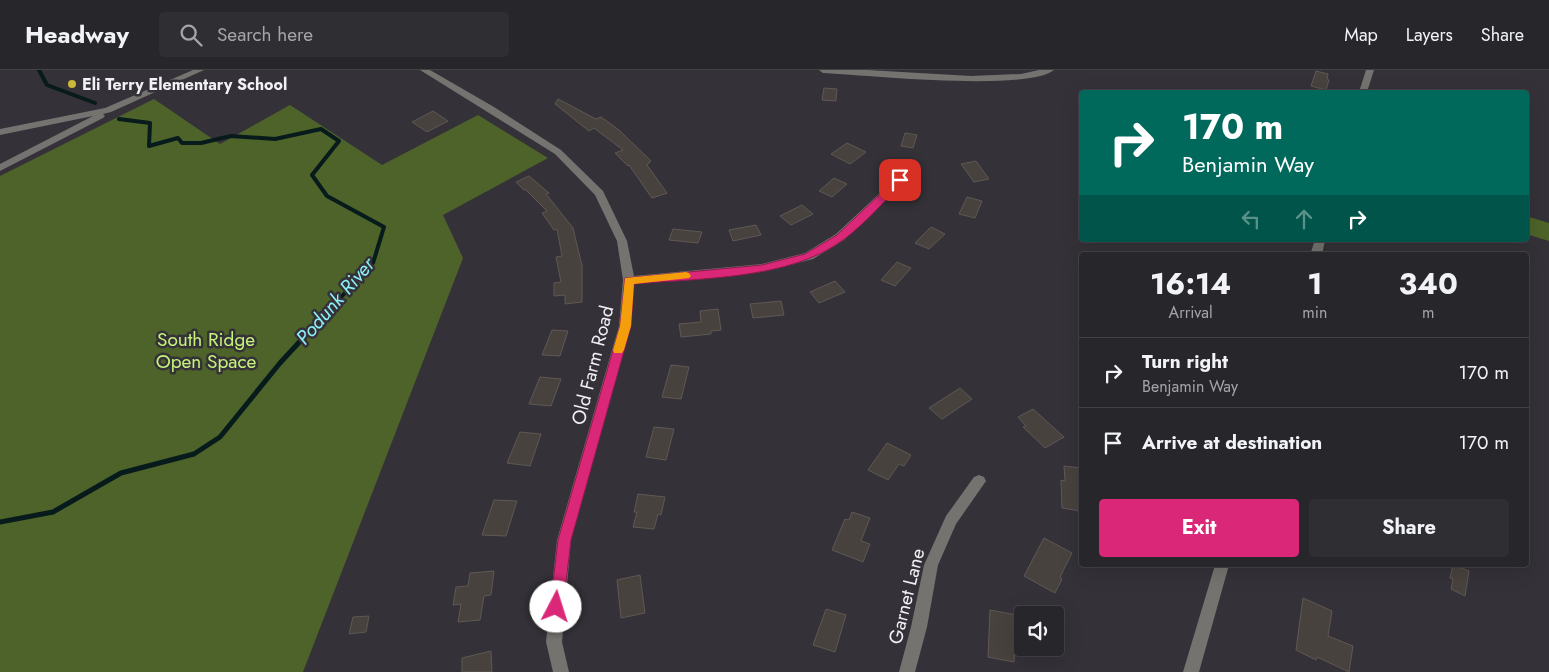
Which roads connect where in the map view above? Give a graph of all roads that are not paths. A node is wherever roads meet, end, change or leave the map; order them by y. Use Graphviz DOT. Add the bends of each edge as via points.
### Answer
graph roads {
  1 [pos="200,70"];
  2 [pos="424,70"];
  3 [pos="823,70"];
  4 [pos="1050,70"];
  5 [pos="1370,70"];
  6 [pos="1364,90"];
  7 [pos="108,110"];
  8 [pos="0,132"];
  9 [pos="0,168"];
  10 [pos="900,180"];
  11 [pos="629,280"];
  12 [pos="980,481"];
  13 [pos="1221,567"];
  14 [pos="560,672"];
  15 [pos="907,672"];
  16 [pos="1192,672"];
  1 -- 7 [label="street"];
  2 -- 11 [label="street, Old Farm Road" via="547,144 577,169 599,192 613,220 622,242"];
  3 -- 4 [label="street" via="971,79 1021,77"];
  5 -- 6 [label="street"];
  7 -- 8 [label="street"];
  7 -- 9 [label="street" via="91,122"];
  10 -- 11 [label="street" via="840,237 809,256 762,268"];
  11 -- 14 [label="street, Old Farm Road" via="625,326 564,540 554,642"];
  12 -- 15 [label="street, Garnet Lane" via="952,520 931,565"];
  13 -- 16 [label="street"];
}
